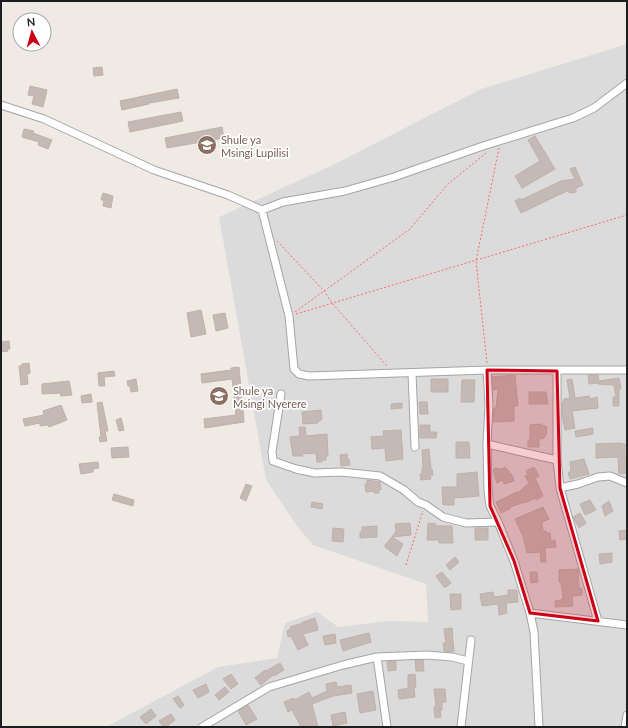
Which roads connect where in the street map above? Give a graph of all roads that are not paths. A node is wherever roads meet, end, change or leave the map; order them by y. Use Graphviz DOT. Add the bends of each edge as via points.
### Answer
graph roads {
  1 [pos="627,83"];
  2 [pos="1,105"];
  3 [pos="262,210"];
  4 [pos="487,370"];
  5 [pos="627,370"];
  6 [pos="557,371"];
  7 [pos="412,373"];
  8 [pos="281,394"];
  9 [pos="487,444"];
  10 [pos="414,447"];
  11 [pos="557,460"];
  12 [pos="627,483"];
  13 [pos="560,488"];
  14 [pos="498,522"];
  15 [pos="530,613"];
  16 [pos="598,622"];
  17 [pos="627,625"];
  18 [pos="471,640"];
  19 [pos="377,657"];
  20 [pos="468,660"];
  21 [pos="627,715"];
  22 [pos="202,727"];
  23 [pos="387,727"];
  24 [pos="461,727"];
  25 [pos="539,727"];
  26 [pos="625,727"];
  1 -- 3 [label="street" via="594,108 573,118 394,177 345,191 283,202"];
  2 -- 3 [label="street" via="44,120 154,170 228,195"];
  3 -- 7 [label="street" via="289,316 294,369 299,374 309,376"];
  4 -- 6 [label="street"];
  4 -- 7 [label="street"];
  4 -- 9 [label="street"];
  5 -- 6 [label="street"];
  6 -- 11 [label="street"];
  7 -- 10 [label="street"];
  8 -- 14 [label="street" via="272,452 273,461 315,473 341,472 380,476 443,517 466,523"];
  9 -- 11 [label="street"];
  9 -- 14 [label="street" via="490,506"];
  11 -- 13 [label="street"];
  12 -- 13 [label="street" via="610,476 598,476"];
  13 -- 16 [label="street"];
  14 -- 15 [label="street" via="514,561"];
  15 -- 16 [label="street"];
  15 -- 25 [label="street" via="534,632"];
  16 -- 17 [label="street"];
  18 -- 20 [label="street"];
  19 -- 20 [label="street" via="426,655"];
  19 -- 22 [label="street" via="270,687"];
  19 -- 23 [label="street"];
  20 -- 24 [label="street"];
  21 -- 26 [label="street"];
}
